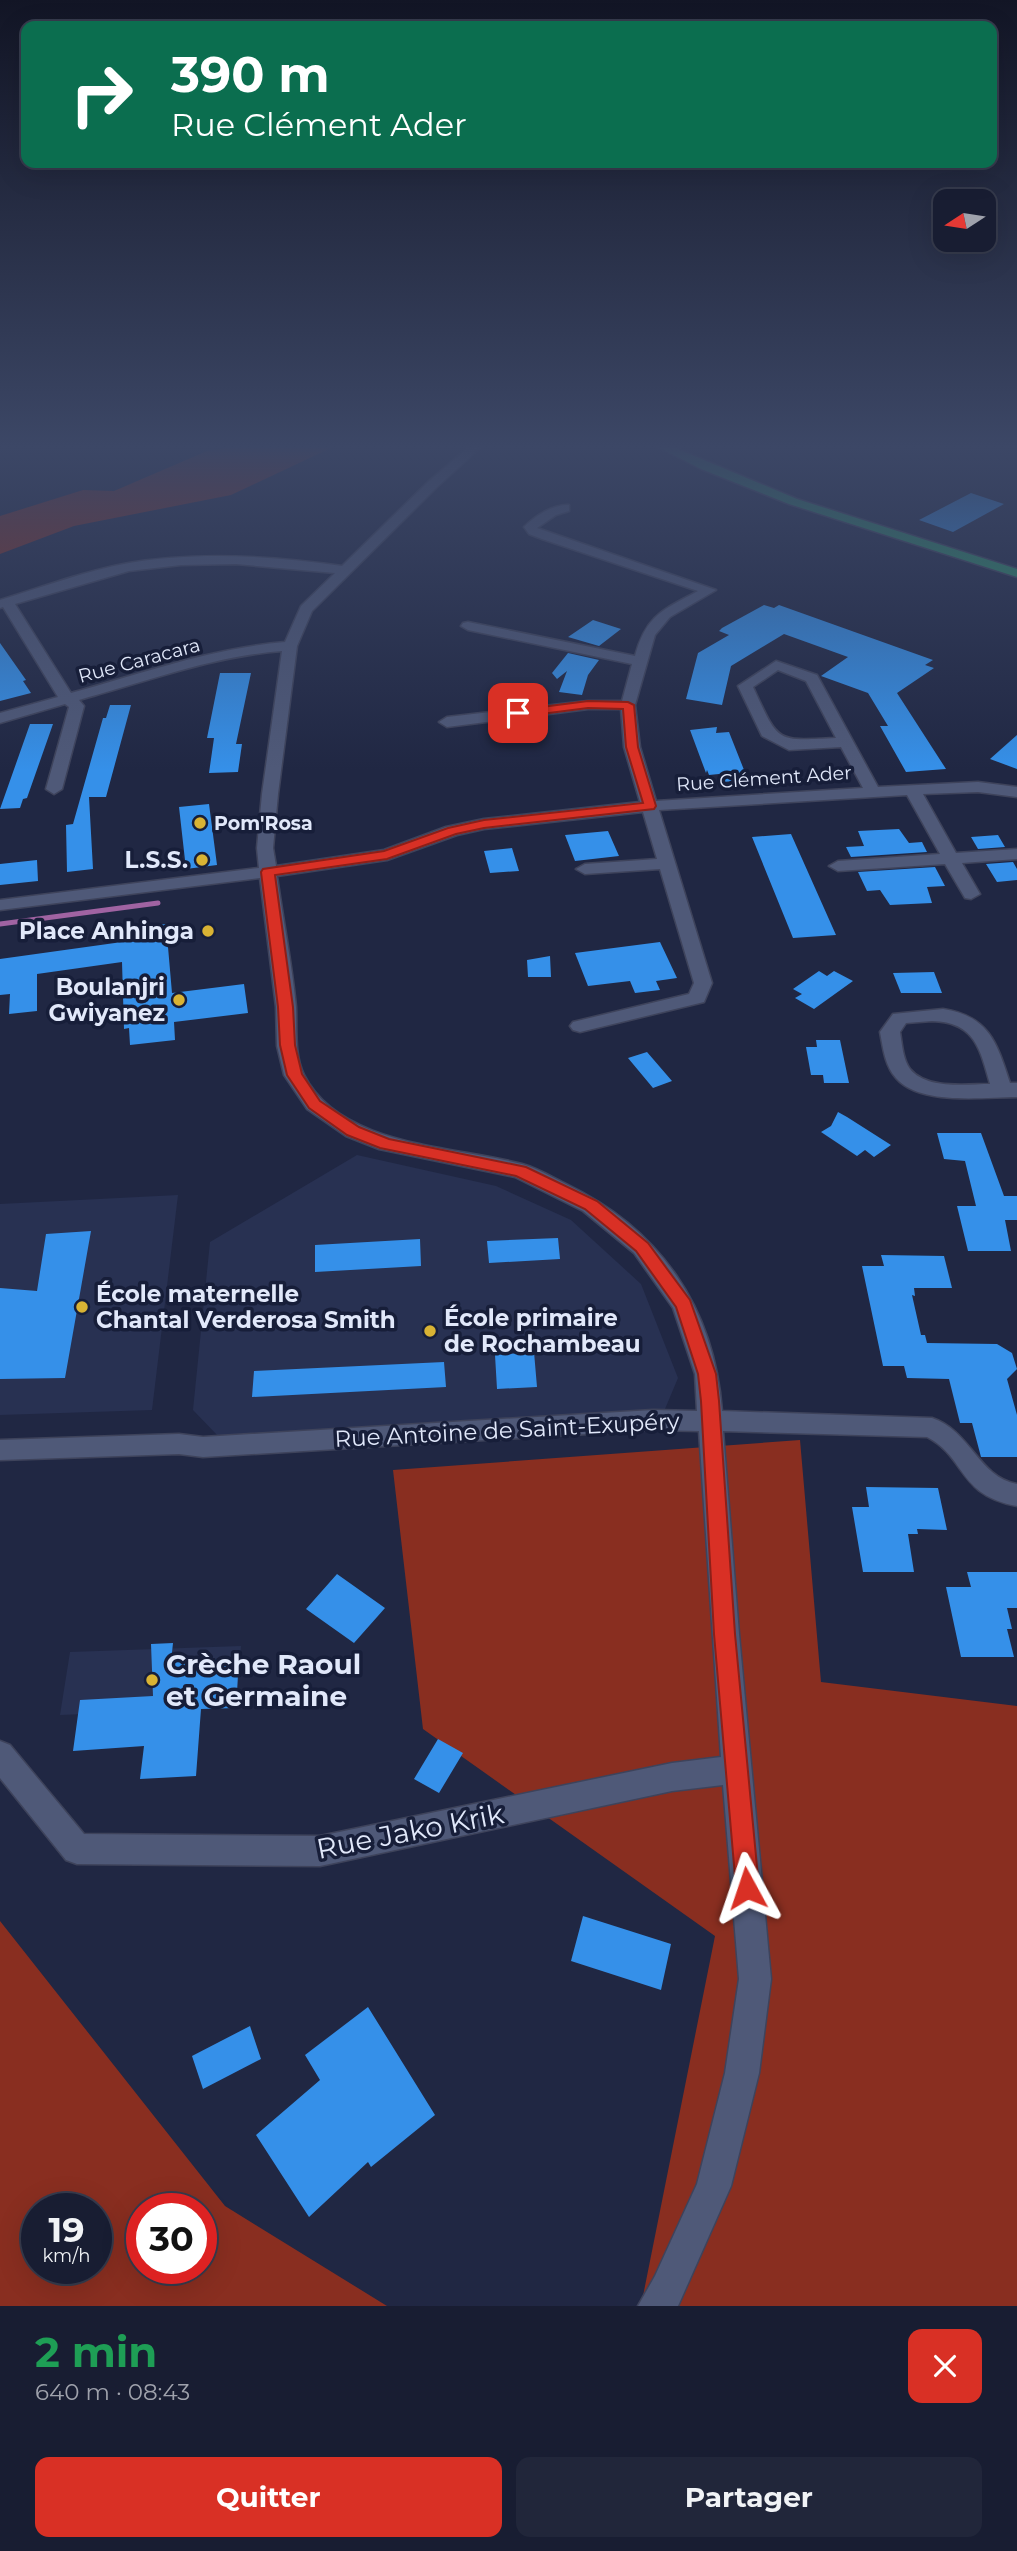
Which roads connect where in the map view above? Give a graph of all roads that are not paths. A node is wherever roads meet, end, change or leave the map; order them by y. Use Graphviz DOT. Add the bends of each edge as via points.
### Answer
graph roads {
  1 [pos="360,555"];
  2 [pos="603,555"];
  3 [pos="960,555"];
  4 [pos="344,570"];
  5 [pos="1017,573"];
  6 [pos="3,603"];
  7 [pos="468,626"];
  8 [pos="290,646"];
  9 [pos="639,661"];
  10 [pos="68,700"];
  11 [pos="628,705"];
  12 [pos="0,718"];
  13 [pos="447,722"];
  14 [pos="845,742"];
  15 [pos="54,789"];
  16 [pos="912,790"];
  17 [pos="873,792"];
  18 [pos="1017,792"];
  19 [pos="650,806"];
  20 [pos="1017,854"];
  21 [pos="951,858"];
  22 [pos="667,863"];
  23 [pos="838,866"];
  24 [pos="584,869"];
  25 [pos="268,872"];
  26 [pos="971,894"];
  27 [pos="0,905"];
  28 [pos="580,1026"];
  29 [pos="1010,1090"];
  30 [pos="710,1419"];
  31 [pos="0,1450"];
  32 [pos="1017,1495"];
  33 [pos="0,1755"];
  34 [pos="736,1769"];
  35 [pos="656,2306"];
  1 -- 4 [label="street"];
  2 -- 9 [label="street" via="709,590 665,614 648,634"];
  3 -- 5 [label="main road"];
  4 -- 6 [label="street" via="173,561 129,567"];
  4 -- 8 [label="street" via="306,609"];
  6 -- 10 [label="street"];
  7 -- 9 [label="street"];
  8 -- 10 [label="street, Rue Caracara" via="180,667"];
  8 -- 25 [label="street" via="265,834"];
  9 -- 11 [label="street"];
  10 -- 12 [label="street, Rue Caracara"];
  10 -- 15 [label="street" via="77,706"];
  11 -- 13 [label="street" via="588,705"];
  11 -- 19 [label="street" via="632,747"];
  14 -- 14 [label="street" via="789,745 767,733 745,686 776,665 812,678"];
  14 -- 17 [label="street"];
  16 -- 17 [label="street, Rue Clément Ader"];
  16 -- 18 [label="street, Rue Clément Ader" via="978,786"];
  16 -- 21 [label="street"];
  17 -- 19 [label="street, Rue Clément Ader"];
  19 -- 22 [label="street"];
  19 -- 25 [label="street, Rue Clément Ader" via="484,824 387,855"];
  20 -- 21 [label="street"];
  21 -- 23 [label="street"];
  21 -- 26 [label="street"];
  22 -- 24 [label="street"];
  22 -- 28 [label="street" via="703,984 696,998"];
  25 -- 27 [label="street, Rue Clément Ader"];
  25 -- 30 [label="street" via="287,1045 294,1075 314,1104 353,1131 386,1144 520,1171 591,1205 642,1247 684,1305 707,1374"];
  29 -- 29 [label="street" via="980,1033 960,1018 933,1013 900,1018 890,1032 894,1057 904,1076 928,1090"];
  30 -- 31 [label="street, Rue Antoine de Saint-Exupéry" via="203,1447"];
  30 -- 32 [label="street, Rue Antoine de Saint-Exupéry" via="933,1428 990,1486"];
  30 -- 34 [label="street"];
  33 -- 34 [label="street, Rue Jako Krik" via="77,1849 320,1852 672,1777"];
  34 -- 35 [label="street" via="755,1979 742,2073 714,2186"];
}
